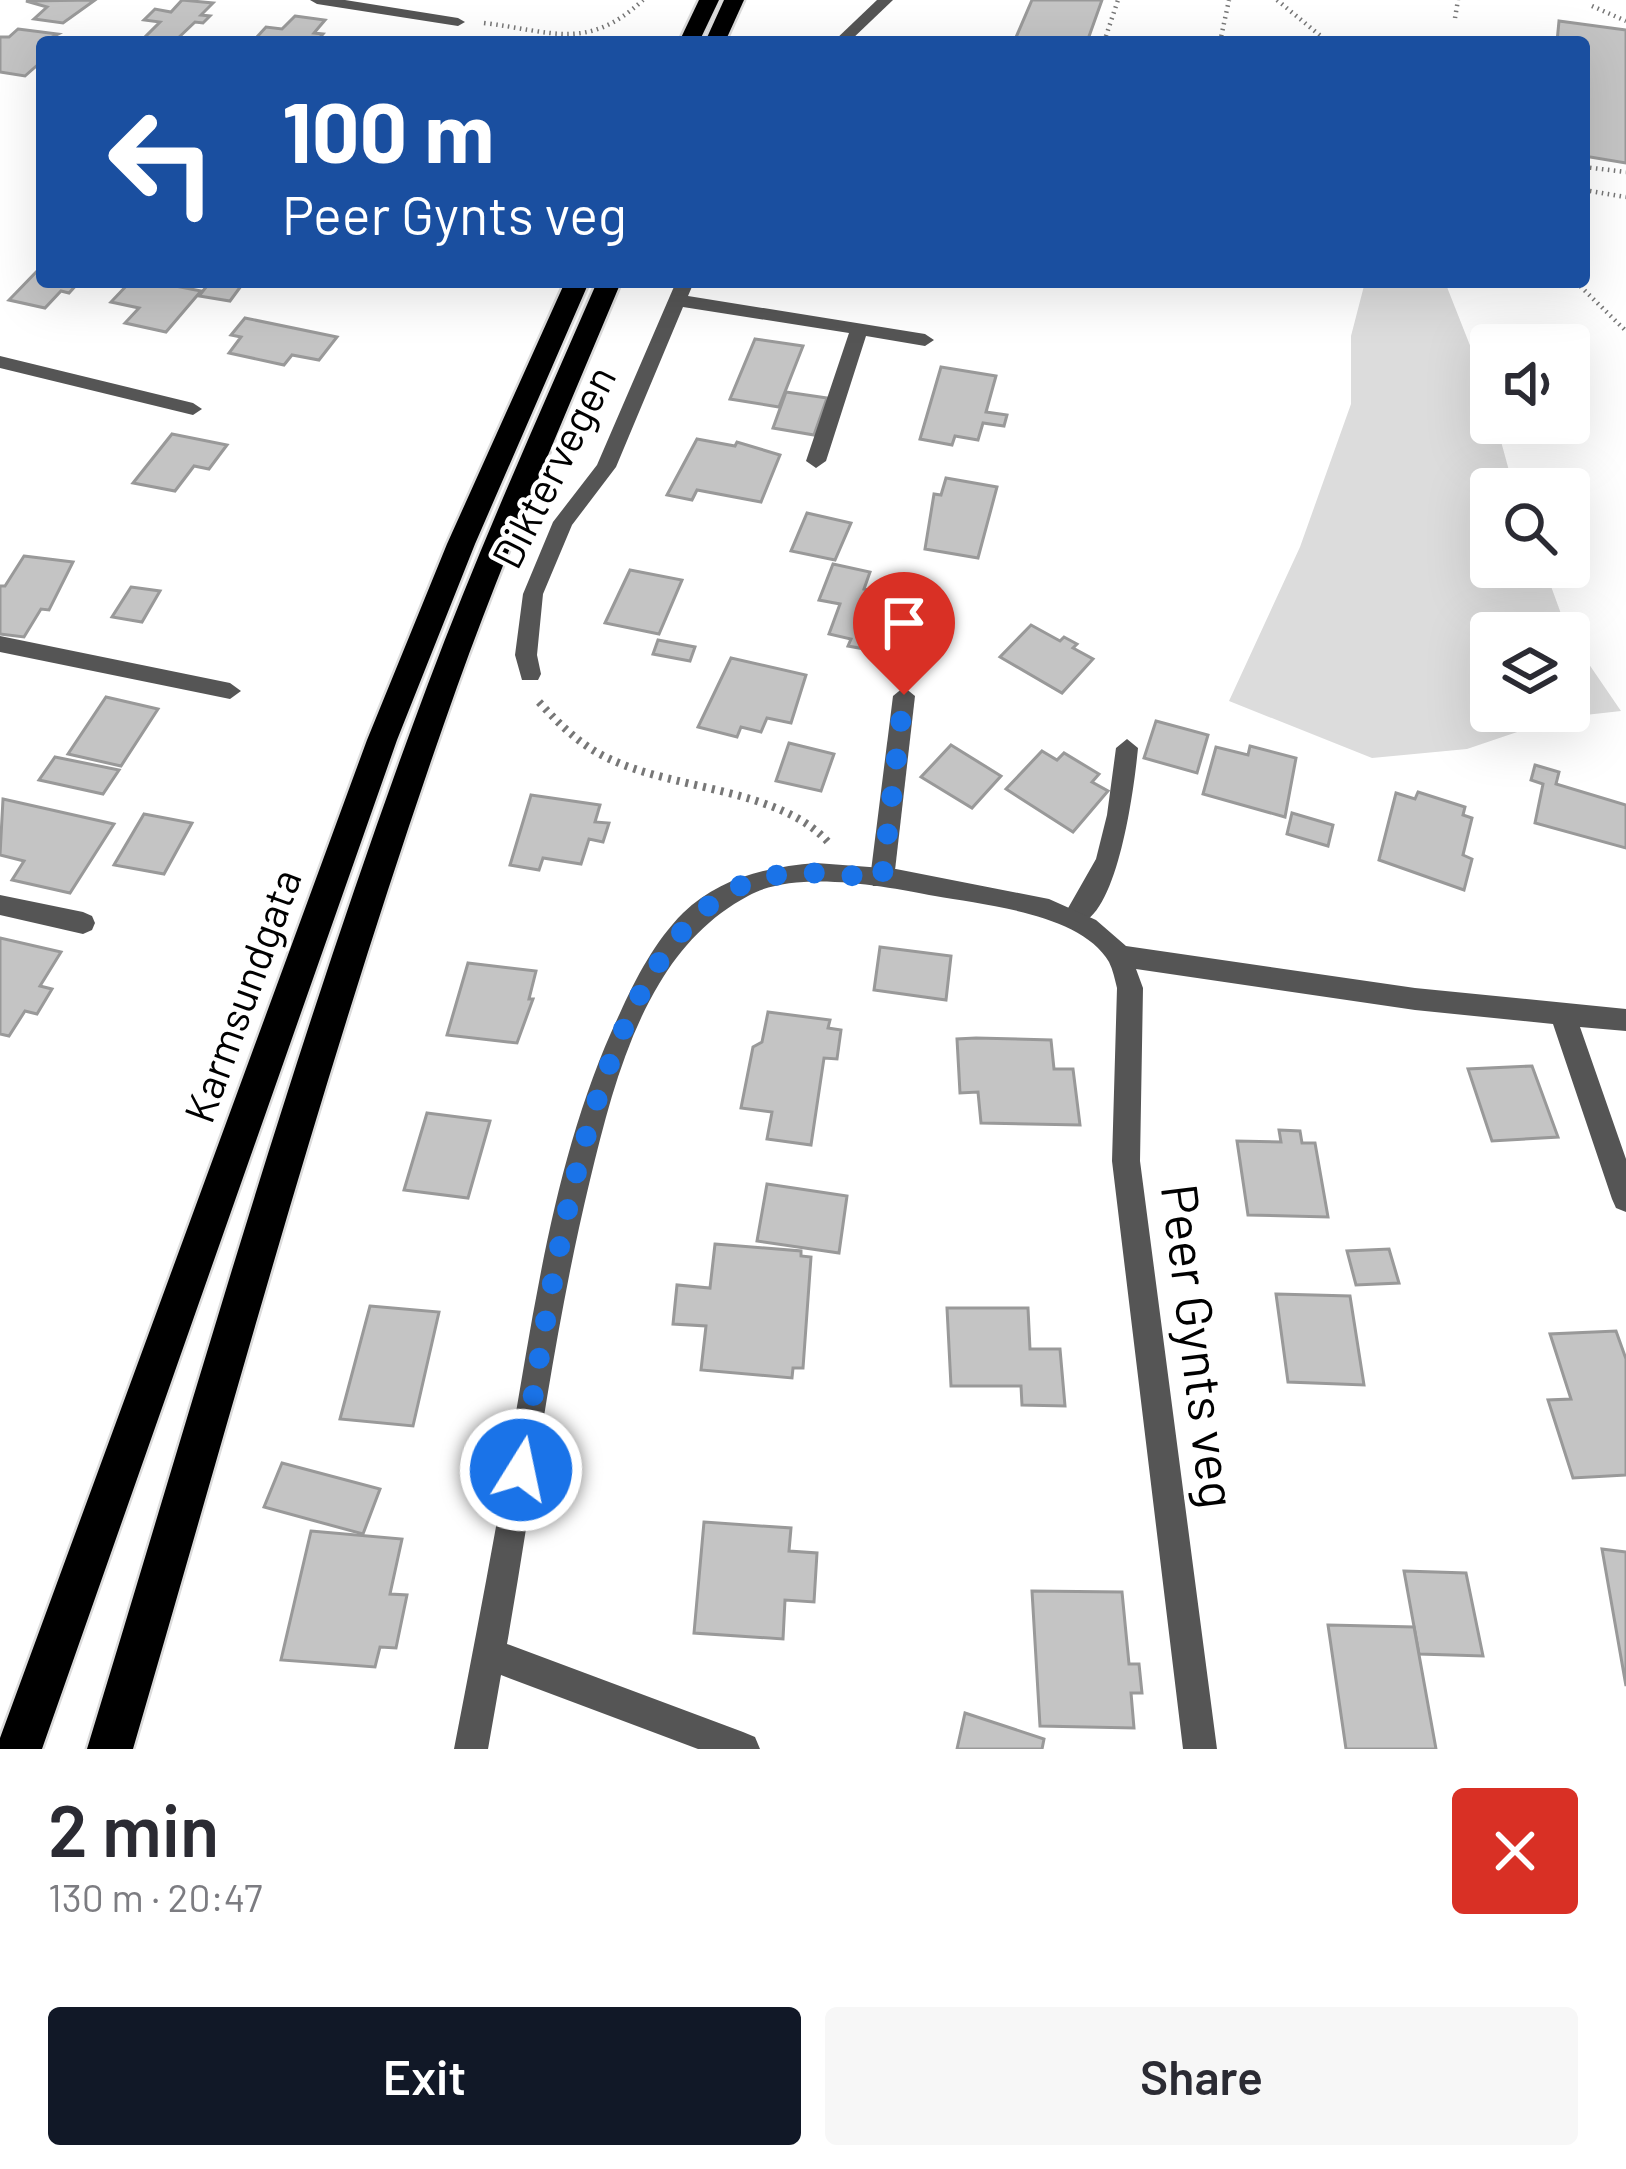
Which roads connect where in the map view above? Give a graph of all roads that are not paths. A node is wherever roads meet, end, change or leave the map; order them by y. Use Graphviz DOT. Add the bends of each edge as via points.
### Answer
graph roads {
  1 [pos="317,0"];
  2 [pos="709,0"];
  3 [pos="734,0"];
  4 [pos="886,0"];
  5 [pos="458,22"];
  6 [pos="692,36"];
  7 [pos="718,36"];
  8 [pos="847,36"];
  9 [pos="574,288"];
  10 [pos="606,288"];
  11 [pos="681,291"];
  12 [pos="859,330"];
  13 [pos="925,340"];
  14 [pos="0,362"];
  15 [pos="194,409"];
  16 [pos="816,461"];
  17 [pos="0,644"];
  18 [pos="530,674"];
  19 [pos="230,691"];
  20 [pos="904,695"];
  21 [pos="1127,748"];
  22 [pos="882,879"];
  23 [pos="0,905"];
  24 [pos="1076,917"];
  25 [pos="83,923"];
  26 [pos="1119,956"];
  27 [pos="1563,1016"];
  28 [pos="1626,1020"];
  29 [pos="1626,1199"];
  30 [pos="489,1654"];
  31 [pos="19,1749"];
  32 [pos="110,1749"];
  33 [pos="471,1749"];
  34 [pos="743,1749"];
  35 [pos="1200,1749"];
  1 -- 5 [label="street"];
  2 -- 6 [label="highway"];
  3 -- 7 [label="highway"];
  4 -- 8 [label="street"];
  9 -- 31 [label="highway, Karmsundgata" via="382,740"];
  10 -- 32 [label="highway" via="423,742"];
  11 -- 12 [label="street, Diktervegen"];
  11 -- 18 [label="street, Diktervegen" via="606,467 563,522 533,594"];
  12 -- 13 [label="street, Diktervegen"];
  12 -- 16 [label="street"];
  14 -- 15 [label="street"];
  17 -- 19 [label="street"];
  20 -- 22 [label="street"];
  21 -- 24 [label="street" via="1102,879"];
  22 -- 24 [label="street"];
  22 -- 30 [label="street" via="784,874 741,885 705,907 646,983 588,1129"];
  23 -- 25 [label="street"];
  24 -- 26 [label="street"];
  26 -- 27 [label="street"];
  26 -- 35 [label="street, Peer Gynts veg" via="1130,988 1126,1161"];
  27 -- 28 [label="street"];
  27 -- 29 [label="street"];
  30 -- 33 [label="street"];
  30 -- 34 [label="street"];
}
